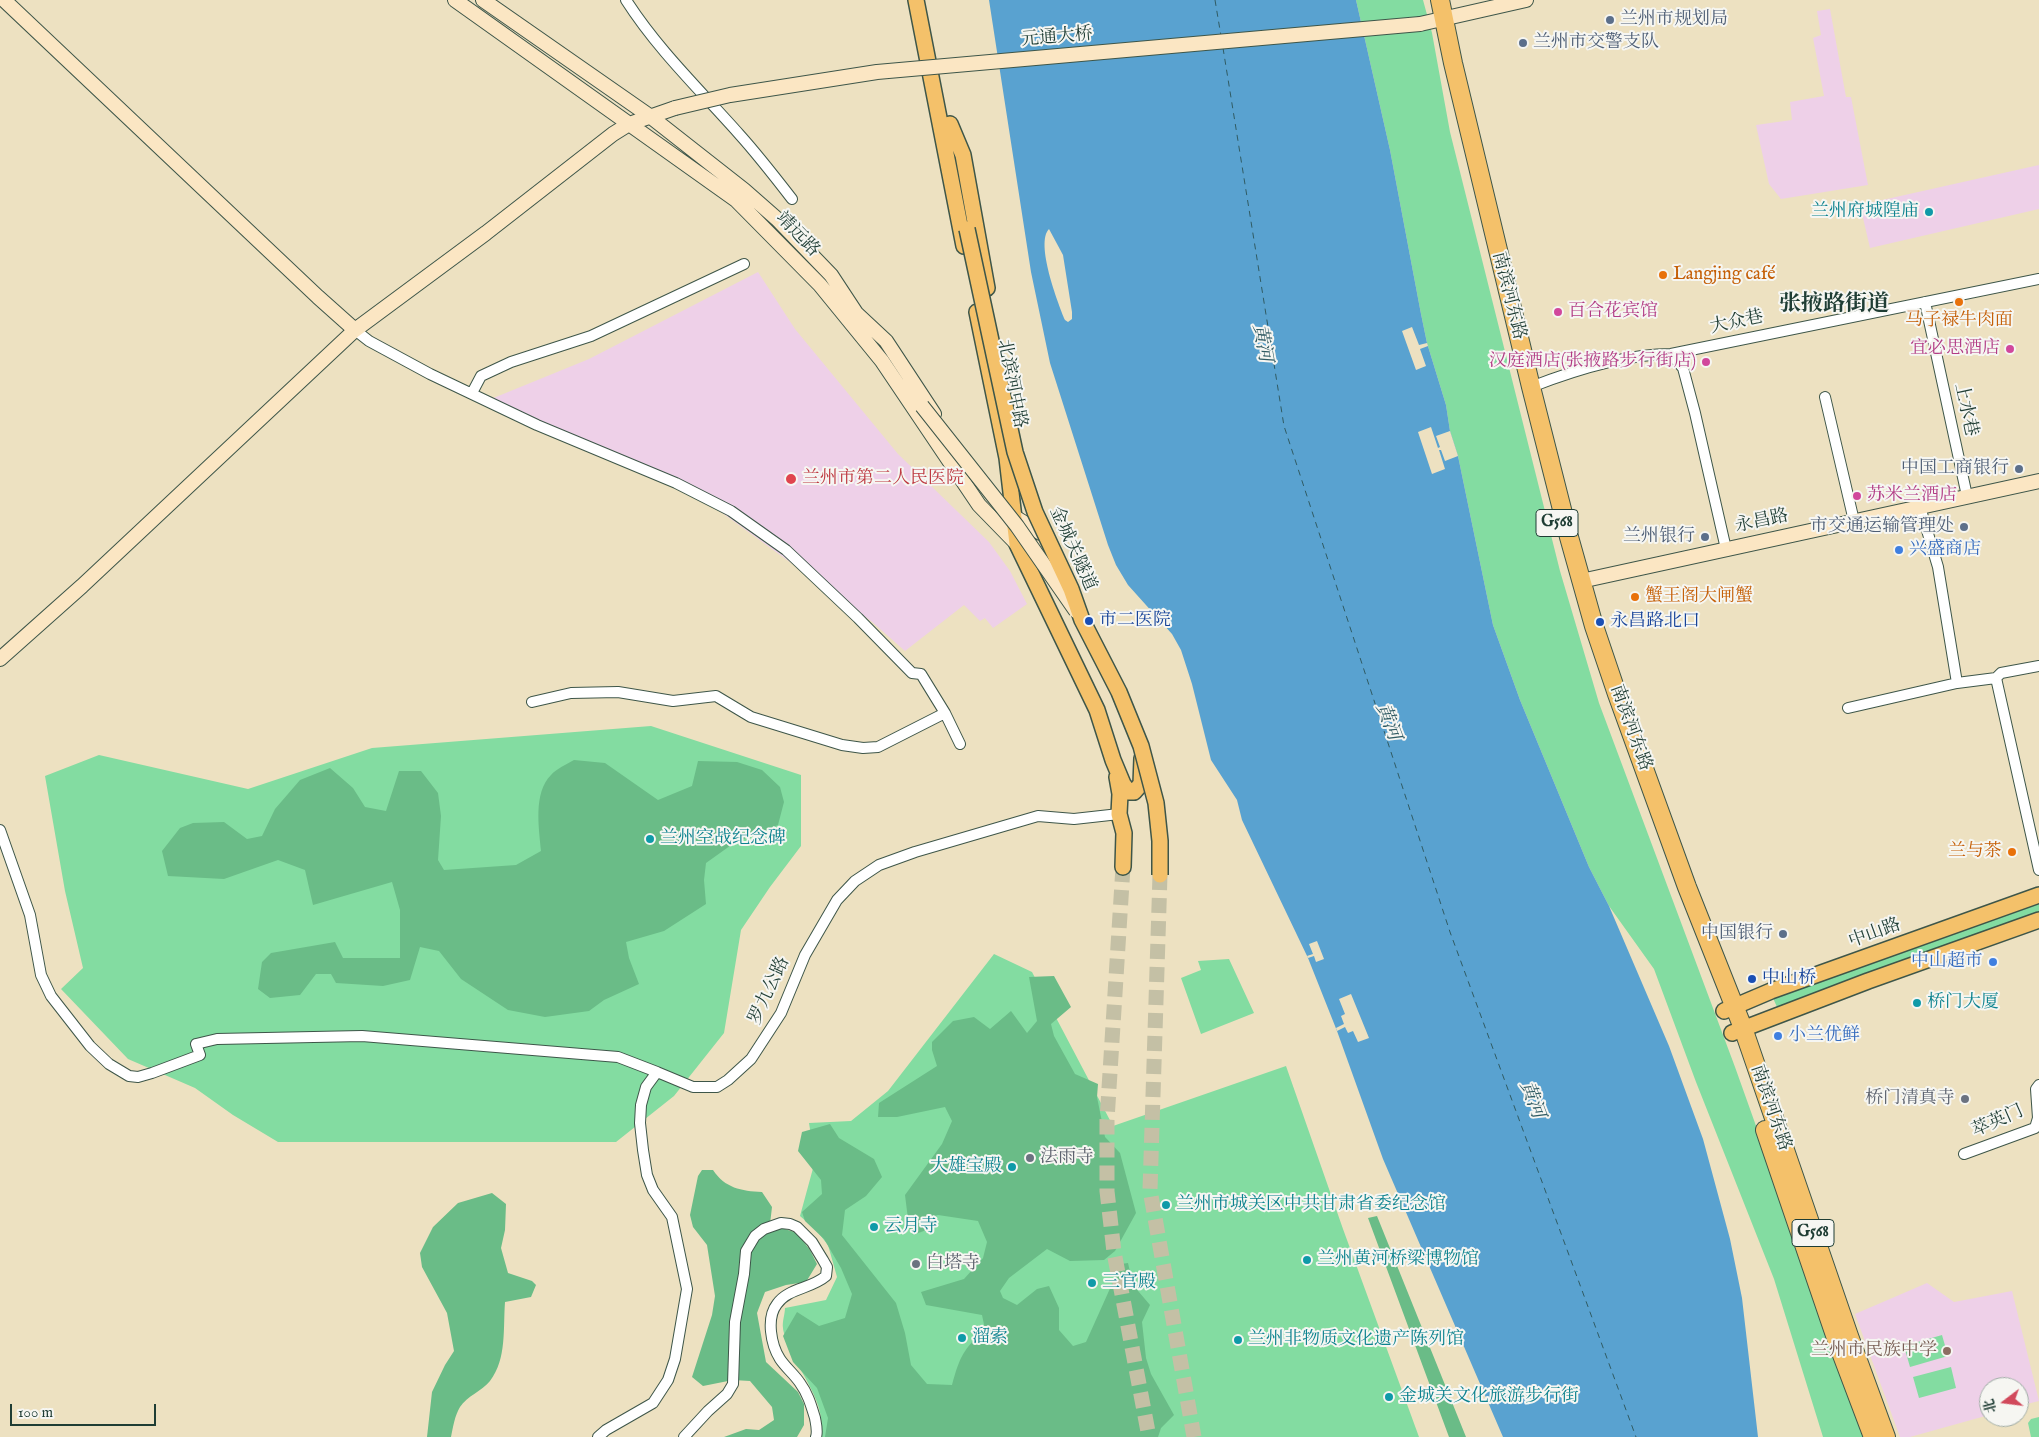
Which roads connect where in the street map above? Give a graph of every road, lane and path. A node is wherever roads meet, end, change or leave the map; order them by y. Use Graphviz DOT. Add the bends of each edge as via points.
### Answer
graph roads {
  1 [pos="4,0"];
  2 [pos="455,0"];
  3 [pos="483,0"];
  4 [pos="626,0"];
  5 [pos="916,0"];
  6 [pos="927,0"];
  7 [pos="1430,0"];
  8 [pos="1440,0"];
  9 [pos="1526,0"];
  10 [pos="1432,21"];
  11 [pos="651,117"];
  12 [pos="629,124"];
  13 [pos="950,124"];
  14 [pos="792,199"];
  15 [pos="744,264"];
  16 [pos="2039,279"];
  17 [pos="1925,302"];
  18 [pos="856,313"];
  19 [pos="355,330"];
  20 [pos="1672,354"];
  21 [pos="1530,386"];
  22 [pos="472,393"];
  23 [pos="1826,397"];
  24 [pos="2039,481"];
  25 [pos="1967,496"];
  26 [pos="1920,507"];
  27 [pos="1013,516"];
  28 [pos="1854,521"];
  29 [pos="1044,535"];
  30 [pos="1017,544"];
  31 [pos="1726,549"];
  32 [pos="1050,550"];
  33 [pos="1581,581"];
  34 [pos="1082,620"];
  35 [pos="0,659"];
  36 [pos="2039,666"];
  37 [pos="1996,678"];
  38 [pos="1957,683"];
  39 [pos="532,702"];
  40 [pos="1848,708"];
  41 [pos="945,713"];
  42 [pos="960,744"];
  43 [pos="1113,760"];
  44 [pos="1119,814"];
  45 [pos="0,830"];
  46 [pos="1123,867"];
  47 [pos="2039,870"];
  48 [pos="1160,875"];
  49 [pos="2039,895"];
  50 [pos="2039,920"];
  51 [pos="1729,1009"];
  52 [pos="1737,1030"];
  53 [pos="657,1072"];
  54 [pos="2039,1085"];
  55 [pos="1964,1154"];
  56 [pos="598,1437"];
  57 [pos="684,1437"];
  58 [pos="816,1437"];
  59 [pos="1873,1437"];
  60 [pos="1886,1437"];
  1 -- 19 [label="main road"];
  2 -- 12 [label="main road, 靖远路"];
  3 -- 11 [label="main road, 靖远路"];
  4 -- 14 [label="street, 靖远路" via="682,73 740,135"];
  5 -- 27 [label="main road, 北滨河中路" via="1007,458"];
  6 -- 13 [label="main road"];
  7 -- 10 [label="highway, 南滨河东路 / G568"];
  8 -- 10 [label="highway, 南滨河东路 / G568"];
  9 -- 10 [label="main road, 元通大桥"];
  10 -- 11 [label="main road, 元通大桥, bridge" via="877,72 730,95"];
  10 -- 21 [label="highway, 南滨河东路 / G568"];
  10 -- 51 [label="highway, 南滨河东路 / G568" via="1522,389 1579,604 1610,700"];
  11 -- 12 [label="main road, 元通大桥"];
  11 -- 18 [label="main road, 靖远路" via="777,219 831,275"];
  12 -- 19 [label="main road, 元通大桥"];
  12 -- 30 [label="main road, 靖远路" via="736,200 820,284 882,360 979,505"];
  13 -- 29 [label="main road" via="963,155 1017,453"];
  13 -- 34 [label="main road, 金城关隧道, bridge" via="966,229 1015,452 1035,512"];
  15 -- 22 [label="street" via="591,336 511,362 481,376"];
  16 -- 17 [label="street, 大众巷"];
  17 -- 20 [label="street, 大众巷"];
  17 -- 25 [label="street, 上水巷"];
  18 -- 27 [label="main road, 靖远路" via="886,341 959,452"];
  18 -- 34 [label="main road, bridge" via="922,406 1017,526"];
  19 -- 22 [label="street" via="430,374"];
  19 -- 35 [label="main road, 元通大桥"];
  20 -- 21 [label="street, 大众巷" via="1572,372"];
  20 -- 31 [label="street" via="1683,368"];
  21 -- 33 [label="highway, 南滨河东路 / G568"];
  22 -- 41 [label="street" via="676,483 731,511 786,550 912,673 920,674"];
  23 -- 28 [label="street"];
  24 -- 25 [label="main road, 永昌路"];
  25 -- 26 [label="main road, 永昌路"];
  26 -- 28 [label="main road, 永昌路"];
  26 -- 38 [label="street" via="1938,567"];
  27 -- 29 [label="main road, 靖远路"];
  27 -- 30 [label="main road, 北滨河中路"];
  28 -- 31 [label="main road, 永昌路"];
  29 -- 32 [label="main road"];
  30 -- 32 [label="main road"];
  30 -- 43 [label="main road, 北滨河中路" via="1097,710"];
  31 -- 33 [label="main road, 永昌路"];
  32 -- 43 [label="main road" via="1079,613 1138,724 1143,768 1139,789 1130,792"];
  33 -- 51 [label="highway, 南滨河东路 / G568" via="1617,694"];
  34 -- 48 [label="main road, 金城关隧道, bridge" via="1119,692 1141,746 1156,803"];
  36 -- 37 [label="street" via="2001,673"];
  37 -- 38 [label="street"];
  37 -- 47 [label="street"];
  38 -- 40 [label="street"];
  39 -- 41 [label="street" via="571,693 618,692 673,700 716,696 752,716 842,745 863,748 878,747"];
  41 -- 42 [label="street"];
  43 -- 44 [label="main road" via="1120,794"];
  44 -- 46 [label="main road" via="1124,833"];
  44 -- 53 [label="street, 罗九公路" via="1074,819 1038,816 878,866 855,881 837,900 804,955 781,1013 751,1059 717,1087 694,1087"];
  45 -- 53 [label="street, 罗九公路" via="30,915 41,975 51,996 90,1046 108,1064 128,1076 152,1073 200,1055 196,1044 216,1039 362,1036 618,1058"];
  49 -- 51 [label="main road, 中山路"];
  50 -- 52 [label="main road"];
  51 -- 52 [label="highway, 南滨河东路 / G568"];
  52 -- 59 [label="highway, 南滨河东路 / G568" via="1839,1347"];
  52 -- 60 [label="highway, 南滨河东路 / G568"];
  53 -- 56 [label="street" via="646,1087 641,1105 643,1150 653,1190 672,1216 687,1288 675,1359 668,1380 653,1403"];
  54 -- 55 [label="street, 萃英门" via="2036,1089 2038,1118 2035,1128"];
  57 -- 58 [label="street" via="733,1384 735,1322 746,1251 755,1236 781,1223 797,1227 812,1242 826,1267 826,1276 817,1283 785,1295 775,1305 771,1316 771,1332 779,1358 810,1399 818,1433"];
}
